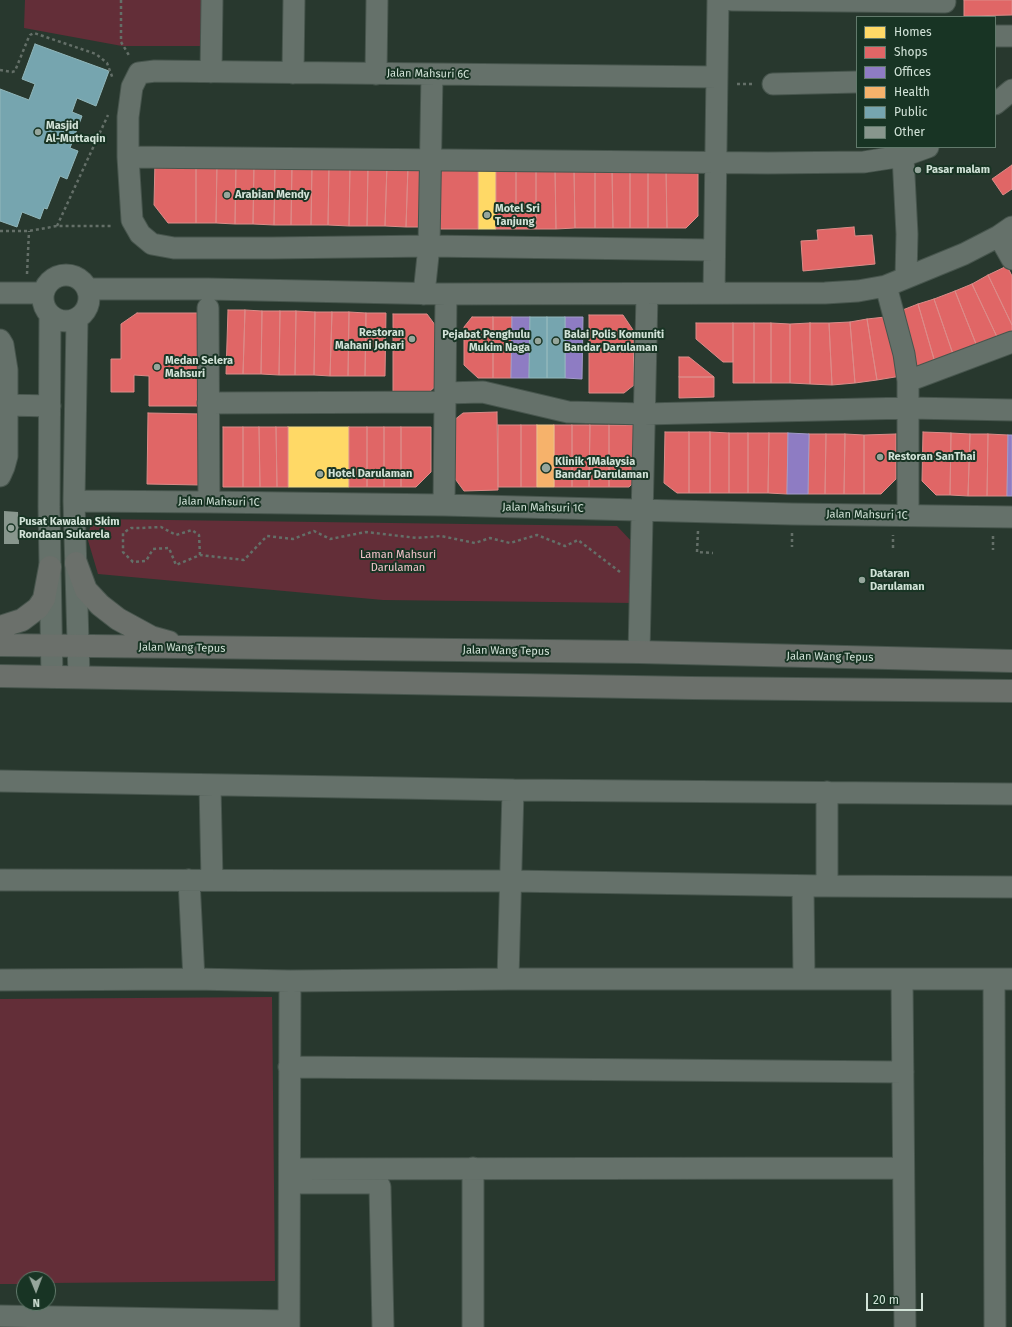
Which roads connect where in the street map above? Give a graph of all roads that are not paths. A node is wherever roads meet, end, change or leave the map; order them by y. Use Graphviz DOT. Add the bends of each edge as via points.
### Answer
graph roads {
  1 [pos="212,0"];
  2 [pos="294,0"];
  3 [pos="377,0"];
  4 [pos="718,0"];
  5 [pos="732,0"];
  6 [pos="945,6"];
  7 [pos="996,36"];
  8 [pos="1012,36"];
  9 [pos="212,72"];
  10 [pos="294,73"];
  11 [pos="376,74"];
  12 [pos="432,74"];
  13 [pos="717,80"];
  14 [pos="856,82"];
  15 [pos="773,84"];
  16 [pos="1012,90"];
  17 [pos="996,103"];
  18 [pos="925,148"];
  19 [pos="903,156"];
  20 [pos="128,157"];
  21 [pos="431,160"];
  22 [pos="716,162"];
  23 [pos="1006,231"];
  24 [pos="429,246"];
  25 [pos="714,250"];
  26 [pos="1012,260"];
  27 [pos="906,277"];
  28 [pos="886,286"];
  29 [pos="88,289"];
  30 [pos="0,293"];
  31 [pos="35,293"];
  32 [pos="714,293"];
  33 [pos="424,294"];
  34 [pos="446,294"];
  35 [pos="647,294"];
  36 [pos="208,308"];
  37 [pos="50,315"];
  38 [pos="77,319"];
  39 [pos="0,340"];
  40 [pos="1012,342"];
  41 [pos="908,381"];
  42 [pos="445,397"];
  43 [pos="208,403"];
  44 [pos="8,405"];
  45 [pos="50,406"];
  46 [pos="909,408"];
  47 [pos="1012,410"];
  48 [pos="644,414"];
  49 [pos="0,476"];
  50 [pos="74,501"];
  51 [pos="209,502"];
  52 [pos="444,505"];
  53 [pos="642,510"];
  54 [pos="908,516"];
  55 [pos="1012,517"];
  56 [pos="76,563"];
  57 [pos="50,567"];
  58 [pos="0,627"];
  59 [pos="0,645"];
  60 [pos="51,646"];
  61 [pos="79,646"];
  62 [pos="191,648"];
  63 [pos="639,652"];
  64 [pos="1012,661"];
  65 [pos="0,676"];
  66 [pos="52,677"];
  67 [pos="79,677"];
  68 [pos="1012,691"];
  69 [pos="0,781"];
  70 [pos="210,785"];
  71 [pos="513,790"];
  72 [pos="827,792"];
  73 [pos="1012,794"];
  74 [pos="0,880"];
  75 [pos="190,880"];
  76 [pos="212,880"];
  77 [pos="510,881"];
  78 [pos="803,886"];
  79 [pos="827,886"];
  80 [pos="1012,887"];
  81 [pos="194,979"];
  82 [pos="508,979"];
  83 [pos="804,979"];
  84 [pos="902,979"];
  85 [pos="1003,979"];
  86 [pos="0,980"];
  87 [pos="290,981"];
  88 [pos="289,1067"];
  89 [pos="903,1072"];
  90 [pos="473,1168"];
  91 [pos="904,1168"];
  92 [pos="290,1176"];
  93 [pos="0,1316"];
  94 [pos="92,1322"];
  95 [pos="289,1324"];
  96 [pos="383,1327"];
  97 [pos="473,1327"];
  98 [pos="905,1327"];
  99 [pos="995,1327"];
  1 -- 9 [label="street"];
  2 -- 10 [label="street"];
  3 -- 11 [label="street"];
  4 -- 13 [label="street"];
  5 -- 6 [label="street"];
  7 -- 8 [label="street"];
  9 -- 10 [label="street, Jalan Mahsuri 6C"];
  9 -- 20 [label="street, Jalan Mahsuri 6C" via="139,73 132,87 128,117"];
  10 -- 11 [label="street, Jalan Mahsuri 6C"];
  11 -- 12 [label="street, Jalan Mahsuri 6C"];
  12 -- 13 [label="street, Jalan Mahsuri 6C"];
  12 -- 21 [label="street"];
  13 -- 22 [label="street"];
  14 -- 15 [label="street"];
  16 -- 17 [label="street"];
  18 -- 19 [label="street"];
  19 -- 22 [label="street" via="864,162"];
  19 -- 27 [label="street" via="907,234"];
  20 -- 21 [label="street"];
  20 -- 24 [label="street" via="132,220 140,234 152,244 174,248"];
  21 -- 22 [label="street"];
  21 -- 24 [label="street"];
  22 -- 25 [label="street"];
  23 -- 26 [label="street"];
  23 -- 27 [label="street" via="964,254"];
  24 -- 25 [label="street"];
  24 -- 33 [label="street"];
  25 -- 32 [label="street"];
  27 -- 28 [label="street"];
  28 -- 32 [label="street" via="825,293"];
  28 -- 41 [label="street" via="904,354"];
  29 -- 31 [label="street" via="76,276 68,274 52,279"];
  29 -- 33 [label="street"];
  29 -- 38 [label="street" via="90,302"];
  30 -- 31 [label="street"];
  31 -- 37 [label="street"];
  32 -- 35 [label="street"];
  33 -- 34 [label="street"];
  34 -- 35 [label="street"];
  34 -- 42 [label="street"];
  35 -- 48 [label="street"];
  36 -- 43 [label="street"];
  37 -- 38 [label="street" via="58,320"];
  37 -- 45 [label="street"];
  38 -- 50 [label="street"];
  39 -- 44 [label="street" via="8,370"];
  40 -- 41 [label="street"];
  41 -- 46 [label="street"];
  42 -- 43 [label="street"];
  42 -- 48 [label="street" via="483,392 568,412"];
  42 -- 52 [label="street"];
  43 -- 51 [label="street"];
  44 -- 45 [label="street"];
  44 -- 49 [label="street" via="7,456"];
  45 -- 57 [label="street"];
  46 -- 47 [label="street"];
  46 -- 48 [label="street"];
  46 -- 54 [label="street"];
  48 -- 53 [label="street"];
  50 -- 51 [label="street, Jalan Mahsuri 1C"];
  50 -- 56 [label="street"];
  51 -- 52 [label="street, Jalan Mahsuri 1C"];
  52 -- 53 [label="street, Jalan Mahsuri 1C"];
  53 -- 54 [label="street, Jalan Mahsuri 1C"];
  53 -- 63 [label="street"];
  54 -- 55 [label="street, Jalan Mahsuri 1C"];
  56 -- 61 [label="street"];
  56 -- 62 [label="main road" via="86,590 118,619 151,637"];
  57 -- 58 [label="main road" via="44,599 38,608 22,620"];
  57 -- 60 [label="street"];
  59 -- 60 [label="main road, Jalan Wang Tepus"];
  60 -- 61 [label="main road, Jalan Wang Tepus"];
  60 -- 66 [label="street"];
  61 -- 62 [label="main road, Jalan Wang Tepus"];
  61 -- 67 [label="street"];
  62 -- 63 [label="main road, Jalan Wang Tepus"];
  63 -- 64 [label="main road, Jalan Wang Tepus"];
  65 -- 66 [label="main road"];
  66 -- 67 [label="main road"];
  67 -- 68 [label="main road"];
  69 -- 70 [label="street"];
  70 -- 71 [label="street"];
  70 -- 76 [label="street"];
  71 -- 72 [label="street"];
  71 -- 77 [label="street"];
  72 -- 73 [label="street"];
  72 -- 79 [label="street"];
  74 -- 75 [label="street"];
  75 -- 76 [label="street"];
  75 -- 81 [label="street"];
  76 -- 77 [label="street"];
  77 -- 78 [label="street"];
  77 -- 82 [label="street"];
  78 -- 79 [label="street"];
  78 -- 83 [label="street"];
  79 -- 80 [label="street"];
  81 -- 86 [label="street"];
  81 -- 87 [label="street"];
  82 -- 83 [label="street"];
  82 -- 87 [label="street"];
  83 -- 84 [label="street"];
  84 -- 85 [label="street"];
  84 -- 89 [label="street"];
  85 -- 99 [label="street"];
  87 -- 88 [label="street"];
  88 -- 89 [label="street"];
  88 -- 92 [label="street"];
  89 -- 91 [label="street"];
  90 -- 91 [label="street"];
  90 -- 92 [label="street"];
  90 -- 97 [label="street"];
  91 -- 98 [label="street"];
  92 -- 95 [label="street"];
  92 -- 96 [label="street" via="378,1183"];
  93 -- 94 [label="street"];
  94 -- 95 [label="street"];
}
